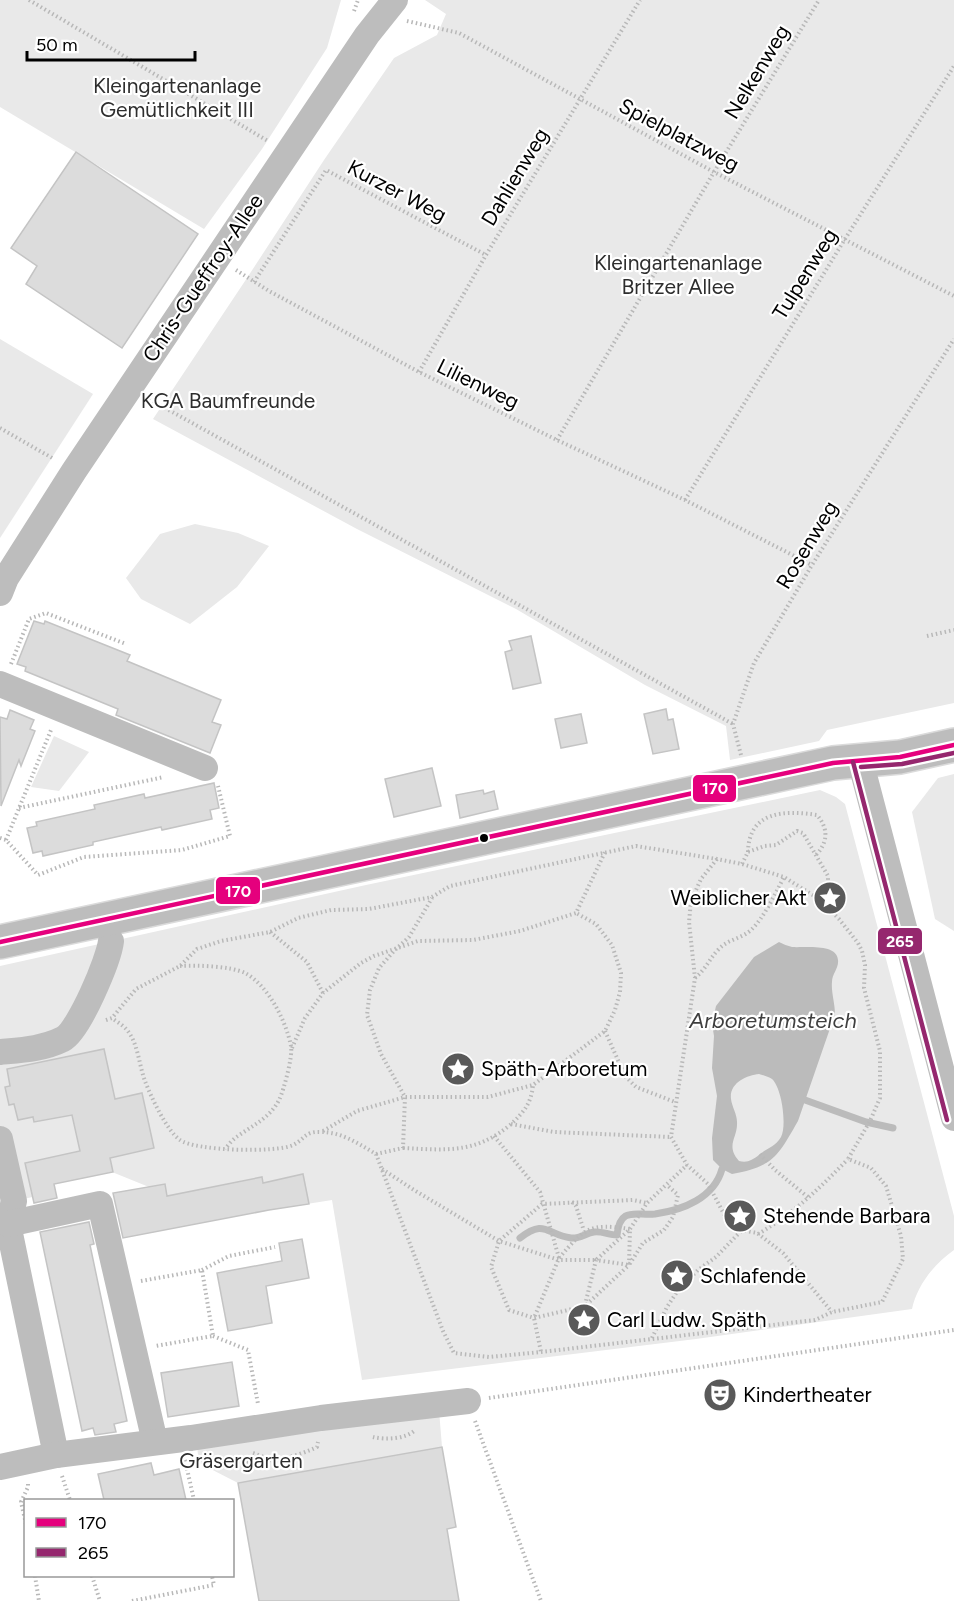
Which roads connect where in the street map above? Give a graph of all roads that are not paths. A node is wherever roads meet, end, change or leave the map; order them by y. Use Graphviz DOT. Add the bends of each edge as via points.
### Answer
graph roads {
  1 [pos="391,6"];
  2 [pos="0,593"];
  3 [pos="5,677"];
  4 [pos="954,745"];
  5 [pos="860,760"];
  6 [pos="205,768"];
  7 [pos="102,936"];
  8 [pos="0,942"];
  9 [pos="0,1052"];
  10 [pos="954,1118"];
  11 [pos="0,1139"];
  12 [pos="8,1224"];
  13 [pos="468,1401"];
  14 [pos="155,1442"];
  15 [pos="56,1455"];
  16 [pos="12,1465"];
  1 -- 2 [label="street, Chris-Gueffroy-Allee" via="286,152 74,471"];
  3 -- 6 [label="street" via="59,709"];
  4 -- 5 [label="main road" via="900,757"];
  5 -- 7 [label="main road" via="749,782"];
  5 -- 10 [label="street"];
  7 -- 8 [label="main road"];
  7 -- 9 [label="street" via="110,952 90,1003 65,1038 34,1049"];
  11 -- 12 [label="street" via="14,1201"];
  12 -- 14 [label="street" via="100,1204"];
  12 -- 15 [label="street"];
  13 -- 14 [label="street"];
  14 -- 15 [label="street"];
  15 -- 16 [label="street"];
}
